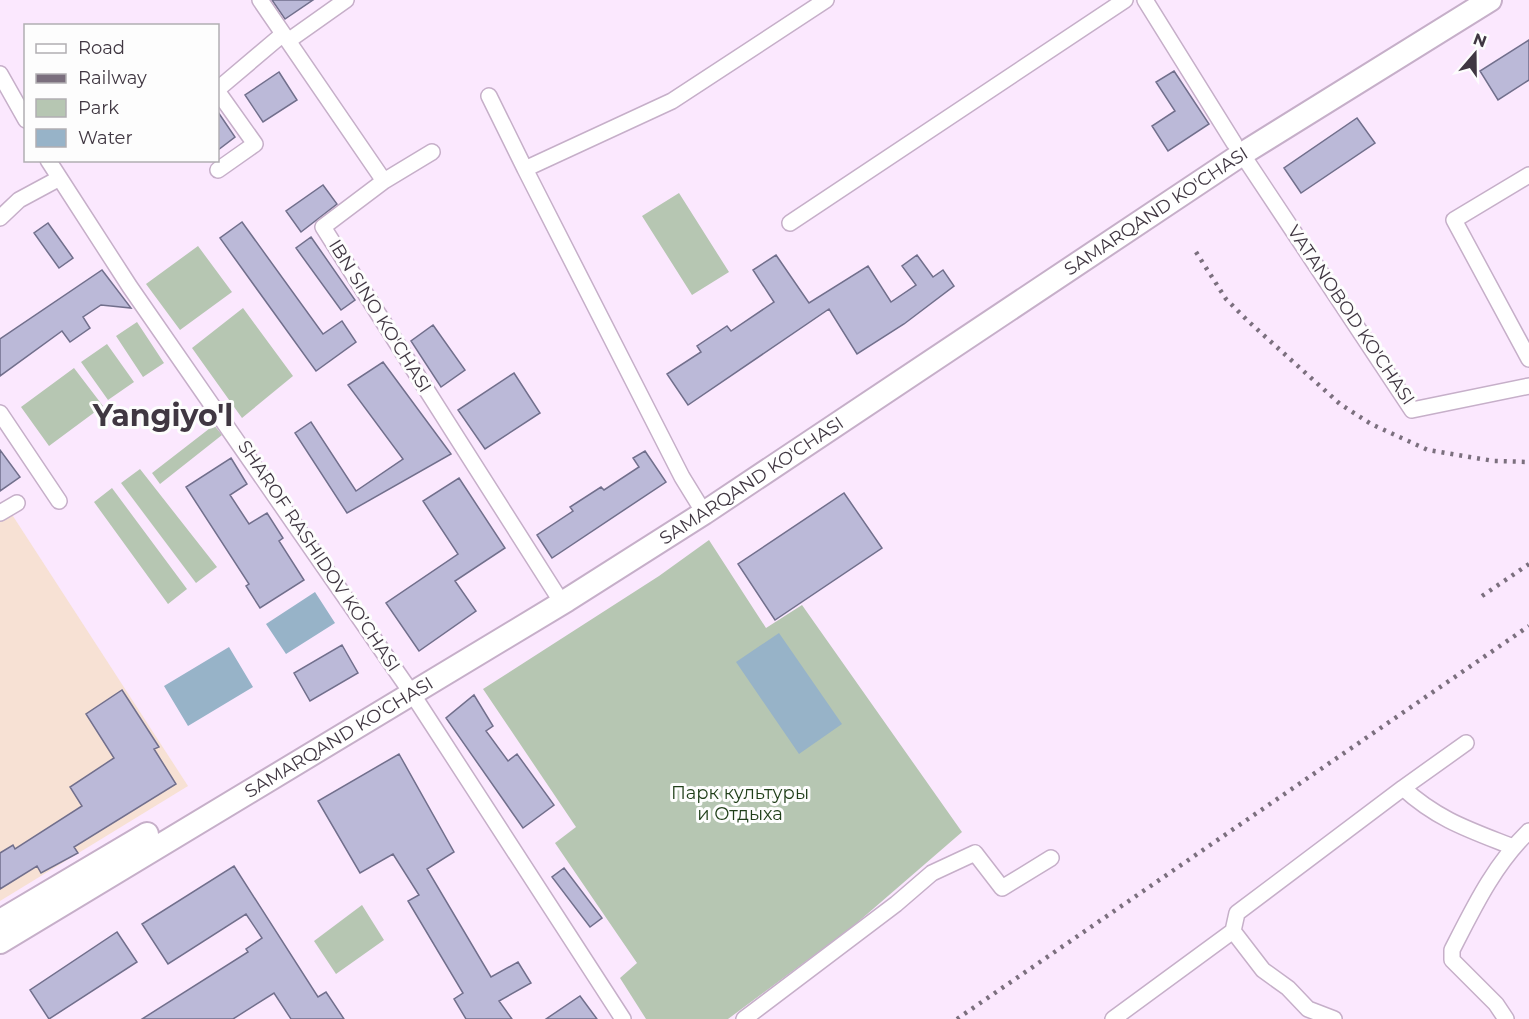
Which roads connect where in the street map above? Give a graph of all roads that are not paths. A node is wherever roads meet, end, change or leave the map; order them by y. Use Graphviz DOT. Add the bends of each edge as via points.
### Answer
graph roads {
  1 [pos="260,0"];
  2 [pos="346,0"];
  3 [pos="826,0"];
  4 [pos="1125,0"];
  5 [pos="1145,0"];
  6 [pos="1463,0"];
  7 [pos="1490,0"];
  8 [pos="286,38"];
  9 [pos="0,74"];
  10 [pos="219,89"];
  11 [pos="219,91"];
  12 [pos="489,96"];
  13 [pos="24,116"];
  14 [pos="1238,149"];
  15 [pos="432,152"];
  16 [pos="49,162"];
  17 [pos="525,169"];
  18 [pos="218,170"];
  19 [pos="1529,175"];
  20 [pos="57,178"];
  21 [pos="384,181"];
  22 [pos="0,218"];
  23 [pos="790,223"];
  24 [pos="1529,359"];
  25 [pos="1529,386"];
  26 [pos="0,413"];
  27 [pos="59,501"];
  28 [pos="17,503"];
  29 [pos="701,508"];
  30 [pos="0,513"];
  31 [pos="557,595"];
  32 [pos="410,690"];
  33 [pos="1466,743"];
  34 [pos="1403,788"];
  35 [pos="1529,831"];
  36 [pos="1514,846"];
  37 [pos="1051,858"];
  38 [pos="0,921"];
  39 [pos="1233,931"];
  40 [pos="0,942"];
  41 [pos="621,1018"];
  42 [pos="744,1019"];
  43 [pos="1113,1019"];
  44 [pos="1334,1019"];
  45 [pos="1506,1019"];
  1 -- 8 [label="street"];
  2 -- 8 [label="street"];
  3 -- 17 [label="street" via="672,100"];
  4 -- 23 [label="street"];
  5 -- 14 [label="street, VATANOBOD KO'CHASI"];
  6 -- 14 [label="main road, SAMARQAND KO'CHASI"];
  7 -- 14 [label="main road, SAMARQAND KO'CHASI"];
  8 -- 10 [label="street"];
  8 -- 21 [label="street"];
  9 -- 13 [label="street"];
  11 -- 18 [label="street" via="255,144"];
  12 -- 17 [label="street"];
  14 -- 25 [label="street, VATANOBOD KO'CHASI" via="1412,410"];
  14 -- 29 [label="main road, SAMARQAND KO'CHASI"];
  15 -- 21 [label="street"];
  16 -- 20 [label="street, SHAROF RASHIDOV KO’CHASI"];
  17 -- 29 [label="street"];
  19 -- 24 [label="street" via="1454,220"];
  20 -- 22 [label="street" via="19,200"];
  20 -- 32 [label="street, SHAROF RASHIDOV KO’CHASI"];
  21 -- 31 [label="street, IBN SINO KO'CHASI" via="323,227"];
  26 -- 27 [label="street"];
  28 -- 30 [label="street"];
  29 -- 31 [label="main road, SAMARQAND KO'CHASI"];
  29 -- 32 [label="main road, SAMARQAND KO'CHASI"];
  31 -- 32 [label="main road, SAMARQAND KO'CHASI"];
  32 -- 38 [label="main road, SAMARQAND KO'CHASI"];
  32 -- 40 [label="main road, SAMARQAND KO'CHASI"];
  32 -- 41 [label="street, SHAROF RASHIDOV KO’CHASI"];
  33 -- 34 [label="street"];
  34 -- 36 [label="street" via="1425,809"];
  34 -- 39 [label="street" via="1237,913"];
  35 -- 36 [label="street"];
  36 -- 45 [label="street" via="1484,887 1452,950 1452,960"];
  37 -- 42 [label="street" via="1002,888 975,853 932,873"];
  39 -- 43 [label="street"];
  39 -- 44 [label="street" via="1263,970 1308,1009"];
}
